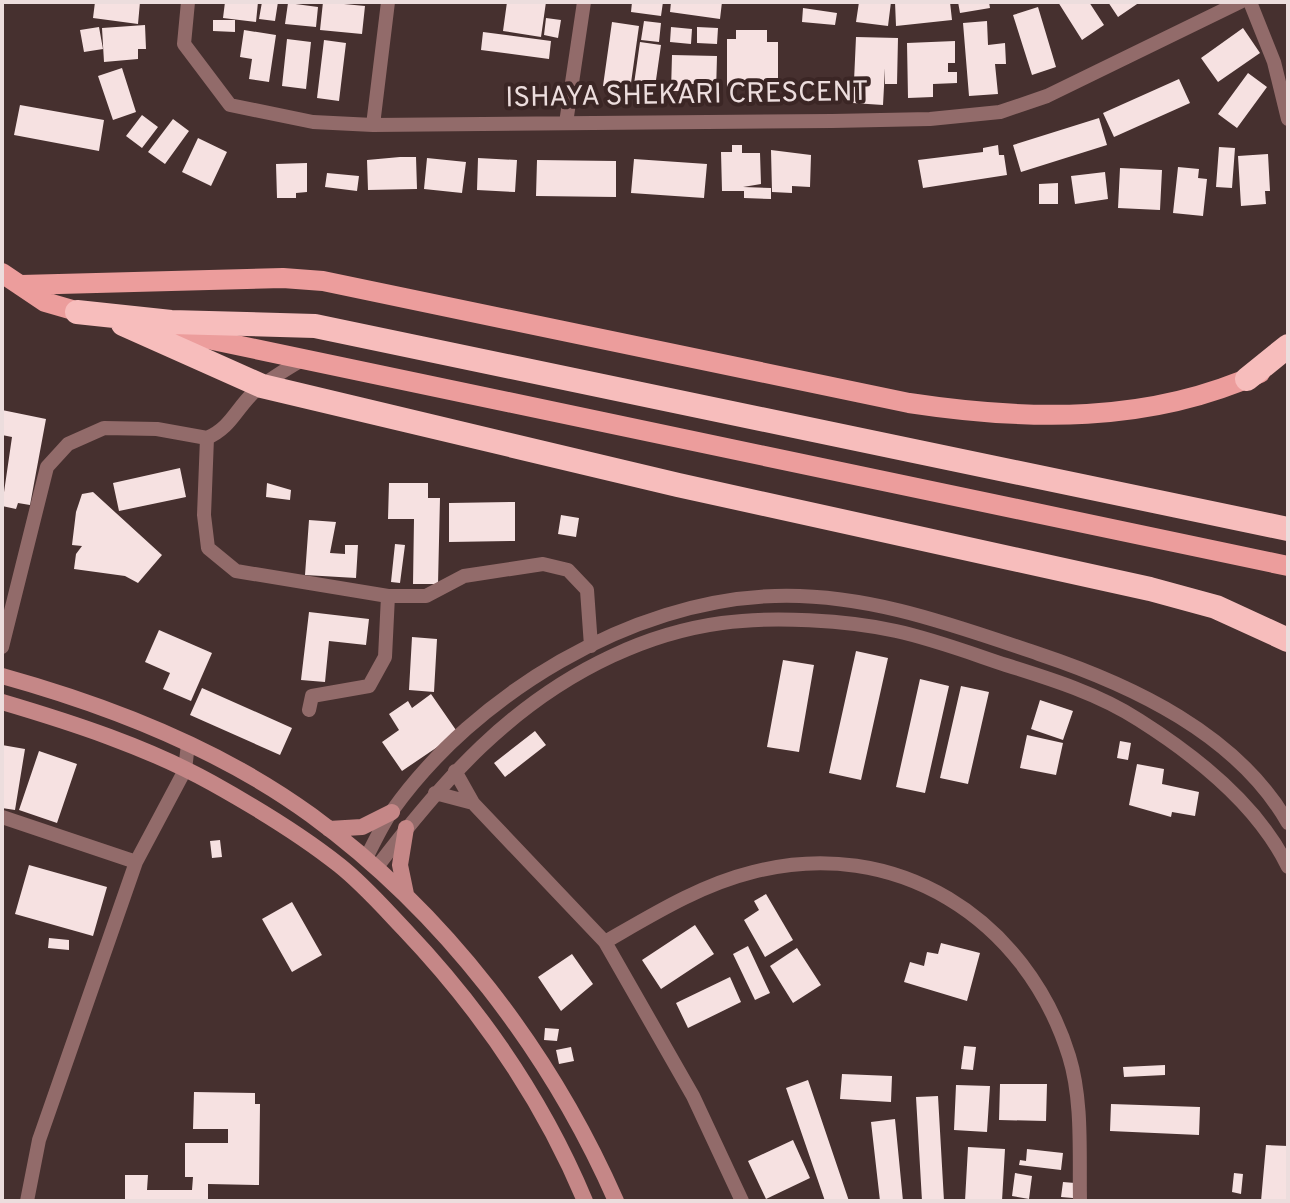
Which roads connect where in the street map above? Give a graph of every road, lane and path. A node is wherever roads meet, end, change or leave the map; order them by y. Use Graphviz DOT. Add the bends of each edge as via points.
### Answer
graph roads {
  1 [pos="188,2"];
  2 [pos="388,2"];
  3 [pos="584,2"];
  4 [pos="1240,2"];
  5 [pos="1250,2"];
  6 [pos="1288,119"];
  7 [pos="566,123"];
  8 [pos="373,125"];
  9 [pos="2,273"];
  10 [pos="21,285"];
  11 [pos="77,312"];
  12 [pos="117,321"];
  13 [pos="1288,346"];
  14 [pos="305,357"];
  15 [pos="1288,360"];
  16 [pos="1247,379"];
  17 [pos="262,386"];
  18 [pos="207,438"];
  19 [pos="1288,529"];
  20 [pos="1288,566"];
  21 [pos="388,596"];
  22 [pos="1288,640"];
  23 [pos="591,646"];
  24 [pos="2,647"];
  25 [pos="2,676"];
  26 [pos="3,701"];
  27 [pos="309,710"];
  28 [pos="188,744"];
  29 [pos="185,770"];
  30 [pos="455,771"];
  31 [pos="435,793"];
  32 [pos="473,803"];
  33 [pos="392,812"];
  34 [pos="2,817"];
  35 [pos="1288,823"];
  36 [pos="406,828"];
  37 [pos="329,829"];
  38 [pos="136,862"];
  39 [pos="369,864"];
  40 [pos="342,867"];
  41 [pos="1288,867"];
  42 [pos="375,899"];
  43 [pos="407,899"];
  44 [pos="605,942"];
  45 [pos="27,1201"];
  46 [pos="585,1201"];
  47 [pos="616,1201"];
  48 [pos="742,1201"];
  49 [pos="1080,1201"];
  1 -- 8 [label="street, ISHAYA SHEKARI CRESCENT" via="184,44 230,105 313,122"];
  2 -- 8 [label="street"];
  3 -- 7 [label="street"];
  4 -- 7 [label="street, ISHAYA SHEKARI CRESCENT" via="1047,96 1000,112 916,120"];
  5 -- 6 [label="street" via="1274,62"];
  7 -- 8 [label="street, ISHAYA SHEKARI CRESCENT"];
  9 -- 10 [label="main road"];
  10 -- 11 [label="main road" via="45,302"];
  10 -- 16 [label="main road" via="323,281 968,412 1121,412 1213,394"];
  11 -- 12 [label="main road"];
  11 -- 19 [label="highway" via="171,322 315,326"];
  12 -- 14 [label="main road"];
  12 -- 17 [label="highway"];
  13 -- 16 [label="highway"];
  14 -- 17 [label="street"];
  14 -- 20 [label="main road"];
  15 -- 16 [label="main road"];
  17 -- 18 [label="street" via="232,422"];
  17 -- 22 [label="highway" via="1150,589 1216,607"];
  18 -- 21 [label="street" via="208,548 236,571"];
  18 -- 24 [label="street" via="157,429 104,428 68,444 47,467"];
  21 -- 23 [label="street" via="426,596 464,576 543,564 568,570 587,590"];
  21 -- 27 [label="street" via="385,657 369,686 312,696"];
  23 -- 33 [label="street" via="511,694 457,739"];
  23 -- 35 [label="street" via="642,622 720,601 776,596 903,610 1090,670 1136,691 1211,740 1249,773"];
  25 -- 28 [label="street" via="98,705"];
  26 -- 29 [label="street"];
  28 -- 29 [label="street"];
  28 -- 37 [label="street"];
  29 -- 38 [label="street"];
  29 -- 40 [label="street"];
  30 -- 31 [label="street"];
  30 -- 32 [label="street"];
  30 -- 41 [label="street" via="522,713 614,655 723,623 847,624 896,631 1017,668 1079,689 1138,718 1221,782 1279,849"];
  31 -- 32 [label="street"];
  31 -- 36 [label="street"];
  32 -- 44 [label="street"];
  33 -- 37 [label="street" via="362,827"];
  33 -- 39 [label="street"];
  34 -- 38 [label="street"];
  36 -- 39 [label="street"];
  36 -- 43 [label="street" via="400,865"];
  37 -- 39 [label="street"];
  38 -- 45 [label="street" via="39,1140"];
  39 -- 40 [label="street"];
  39 -- 42 [label="street"];
  39 -- 43 [label="street"];
  40 -- 42 [label="street"];
  42 -- 46 [label="street" via="439,967 508,1054"];
  43 -- 47 [label="street" via="447,939 516,1025 589,1139"];
  44 -- 48 [label="street" via="693,1096"];
  44 -- 49 [label="street" via="673,902 751,872 791,865 862,865 941,891 963,905 1021,966 1055,1022 1070,1058"];
}
